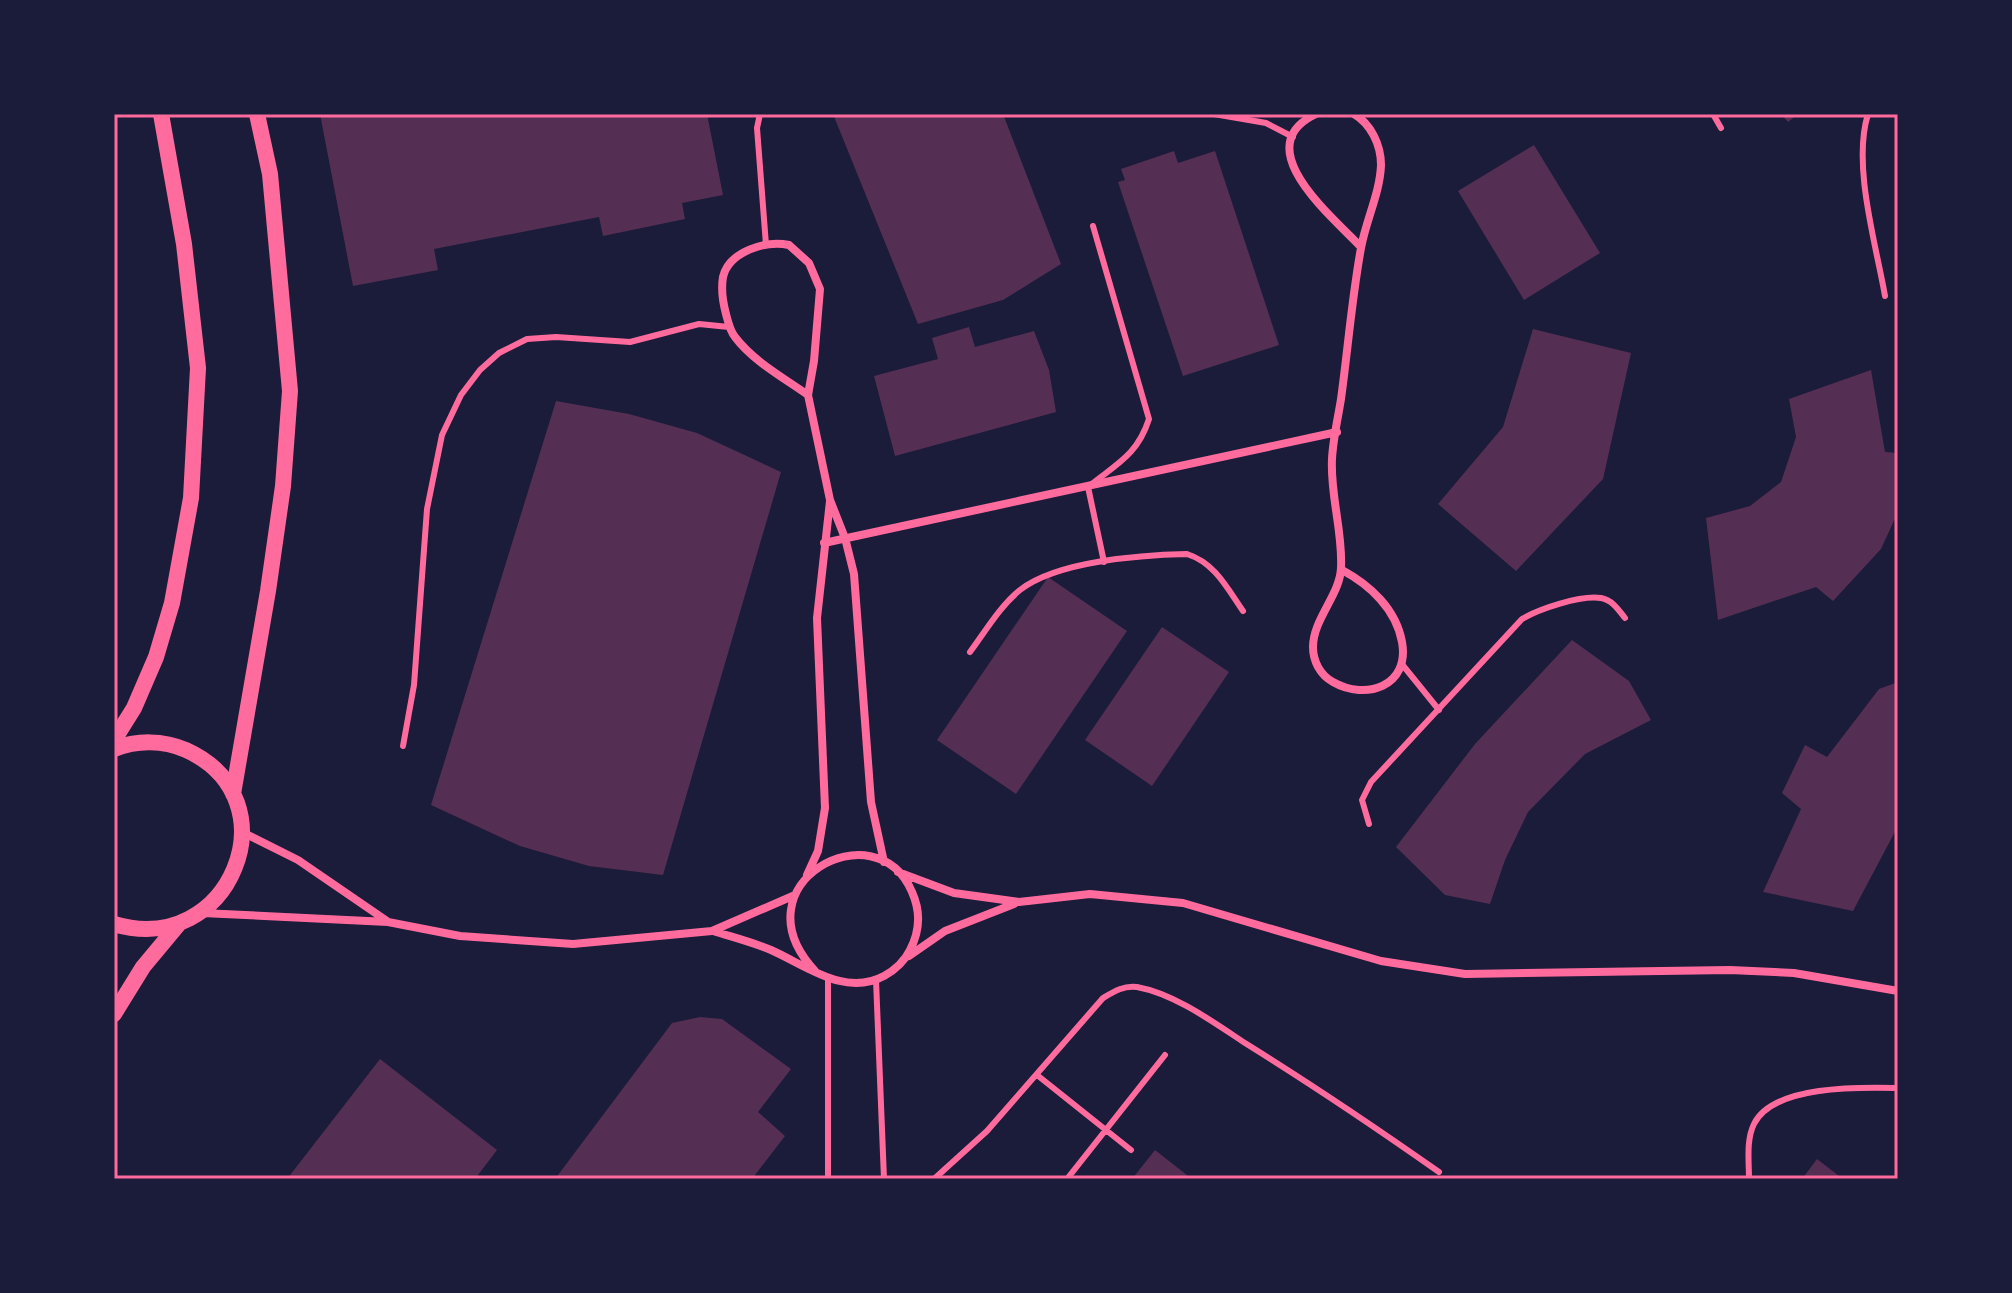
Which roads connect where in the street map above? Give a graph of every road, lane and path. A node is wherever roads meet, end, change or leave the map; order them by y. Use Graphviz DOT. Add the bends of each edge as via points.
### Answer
graph roads {
  1 [pos="161,114"];
  2 [pos="257,114"];
  3 [pos="760,114"];
  4 [pos="1214,114"];
  5 [pos="1316,114"];
  6 [pos="1713,114"];
  7 [pos="1868,114"];
  8 [pos="1357,115"];
  9 [pos="1721,128"];
  10 [pos="1293,137"];
  11 [pos="1093,226"];
  12 [pos="766,245"];
  13 [pos="1361,247"];
  14 [pos="1885,296"];
  15 [pos="729,327"];
  16 [pos="808,395"];
  17 [pos="1337,432"];
  18 [pos="1088,487"];
  19 [pos="830,500"];
  20 [pos="845,538"];
  21 [pos="824,543"];
  22 [pos="1104,562"];
  23 [pos="1342,570"];
  24 [pos="1243,611"];
  25 [pos="1625,618"];
  26 [pos="970,652"];
  27 [pos="1400,662"];
  28 [pos="1439,710"];
  29 [pos="114,740"];
  30 [pos="403,746"];
  31 [pos="114,749"];
  32 [pos="233,794"];
  33 [pos="1369,824"];
  34 [pos="242,832"];
  35 [pos="884,862"];
  36 [pos="898,872"];
  37 [pos="806,877"];
  38 [pos="795,895"];
  39 [pos="1019,902"];
  40 [pos="202,913"];
  41 [pos="388,922"];
  42 [pos="114,924"];
  43 [pos="178,925"];
  44 [pos="712,931"];
  45 [pos="906,958"];
  46 [pos="815,971"];
  47 [pos="828,978"];
  48 [pos="876,980"];
  49 [pos="1898,991"];
  50 [pos="114,1014"];
  51 [pos="1165,1055"];
  52 [pos="1037,1075"];
  53 [pos="1898,1088"];
  54 [pos="1107,1130"];
  55 [pos="1131,1150"];
  56 [pos="1439,1172"];
  57 [pos="828,1179"];
  58 [pos="884,1179"];
  59 [pos="934,1179"];
  60 [pos="1067,1179"];
  61 [pos="1749,1179"];
  1 -- 29 [label="main road" via="184,244 198,368 191,498 172,603 156,657"];
  2 -- 32 [label="main road" via="270,174 290,391 283,486"];
  3 -- 12 [label="lane"];
  4 -- 10 [label="lane" via="1266,123"];
  5 -- 10 [label="street" via="1295,129"];
  6 -- 9 [label="lane"];
  7 -- 14 [label="lane" via="1862,150"];
  8 -- 13 [label="street" via="1371,128 1381,162"];
  10 -- 13 [label="street" via="1289,147 1299,181"];
  11 -- 18 [label="lane" via="1149,419 1130,454"];
  12 -- 15 [label="street" via="746,251 727,267 722,287"];
  12 -- 16 [label="street" via="789,245 817,277 819,310"];
  13 -- 17 [label="street"];
  15 -- 16 [label="street" via="743,346"];
  15 -- 30 [label="lane" via="699,324 630,342 527,339 480,370 442,435 427,509 414,685"];
  16 -- 19 [label="street"];
  17 -- 18 [label="street"];
  17 -- 23 [label="street" via="1332,459"];
  18 -- 20 [label="street"];
  18 -- 22 [label="lane"];
  19 -- 20 [label="street"];
  19 -- 21 [label="street"];
  20 -- 21 [label="street"];
  20 -- 35 [label="street" via="854,574 871,802"];
  21 -- 37 [label="street" via="817,618 825,808 818,851"];
  22 -- 24 [label="lane" via="1187,554 1199,558 1211,566"];
  22 -- 26 [label="lane" via="1075,566 1022,589"];
  23 -- 27 [label="street" via="1363,581 1390,612 1403,645"];
  23 -- 27 [label="street" via="1312,643 1313,659 1333,683 1366,692 1391,680"];
  25 -- 28 [label="lane" via="1614,604 1600,598 1532,613"];
  27 -- 28 [label="lane"];
  28 -- 33 [label="lane" via="1366,790 1362,800"];
  31 -- 32 [label="main road" via="142,742 179,747 210,765"];
  32 -- 34 [label="main road"];
  34 -- 40 [label="main road" via="236,869"];
  34 -- 41 [label="street" via="298,860"];
  35 -- 36 [label="street"];
  35 -- 37 [label="street" via="851,855 827,862"];
  36 -- 39 [label="street" via="954,893"];
  36 -- 45 [label="street" via="910,886 919,923"];
  37 -- 38 [label="street"];
  38 -- 44 [label="street"];
  38 -- 46 [label="street" via="792,936"];
  39 -- 45 [label="street" via="945,931"];
  39 -- 49 [label="street" via="1090,894 1183,903 1381,961 1465,974 1746,971 1794,973"];
  40 -- 41 [label="street"];
  40 -- 43 [label="main road"];
  41 -- 44 [label="street" via="460,936 573,944"];
  42 -- 43 [label="main road" via="146,930"];
  43 -- 50 [label="main road"];
  44 -- 46 [label="street"];
  45 -- 48 [label="street"];
  46 -- 47 [label="street"];
  47 -- 48 [label="street" via="857,984"];
  47 -- 57 [label="lane"];
  48 -- 58 [label="lane"];
  51 -- 54 [label="lane"];
  52 -- 54 [label="lane"];
  52 -- 56 [label="lane" via="1103,998 1134,987 1201,1015"];
  52 -- 59 [label="lane"];
  53 -- 61 [label="lane" via="1789,1096 1765,1109 1749,1143"];
  54 -- 55 [label="lane"];
  54 -- 60 [label="lane"];
}
